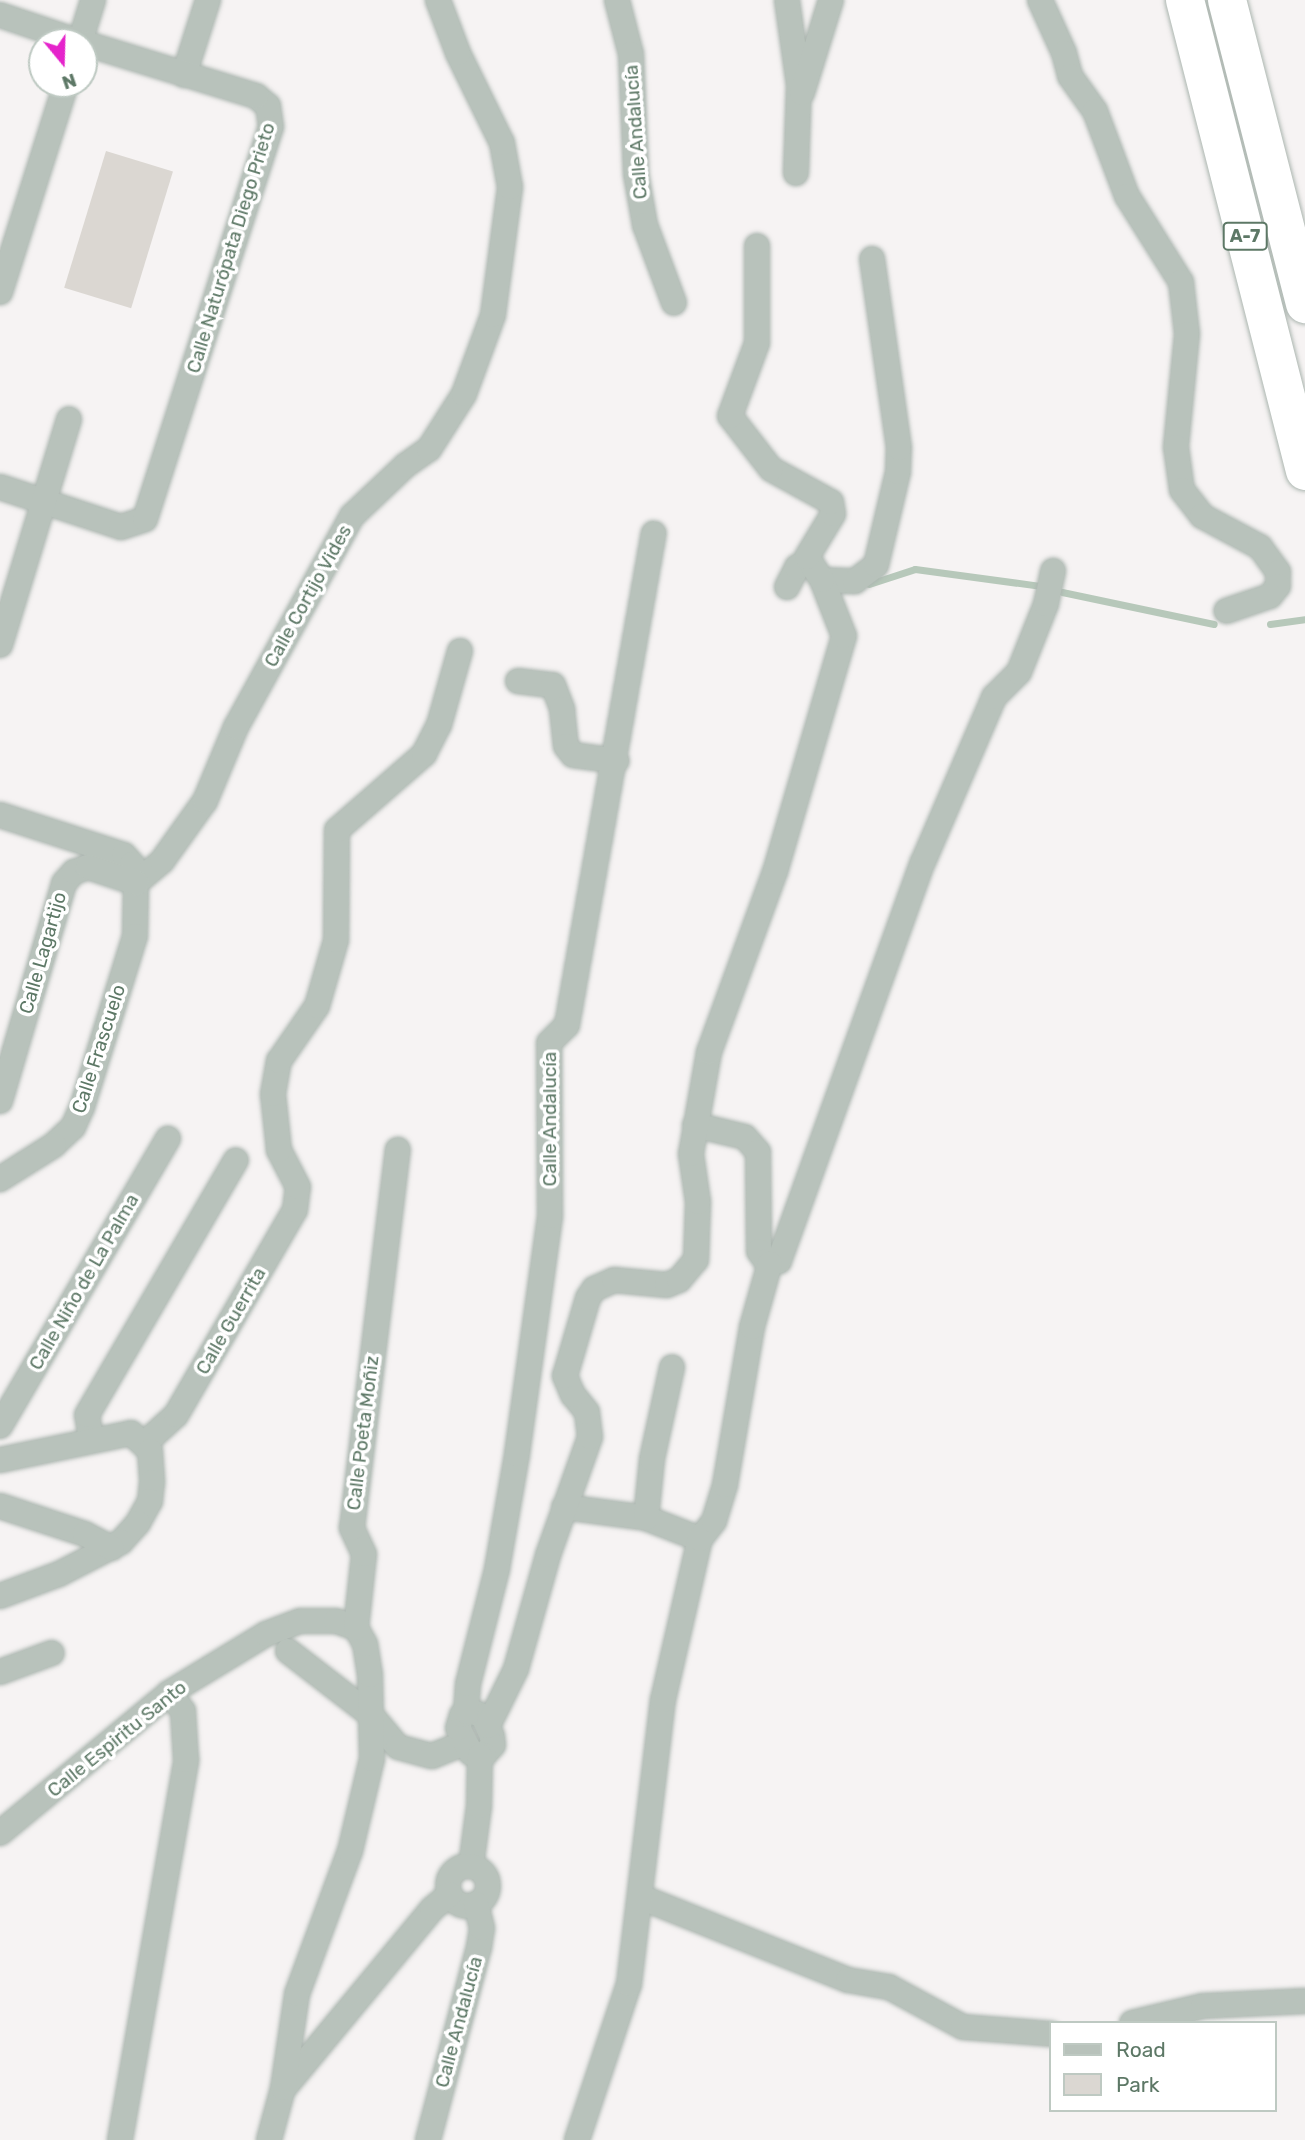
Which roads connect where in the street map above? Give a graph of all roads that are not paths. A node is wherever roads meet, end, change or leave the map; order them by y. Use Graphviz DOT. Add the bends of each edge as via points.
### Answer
graph roads {
  1 [pos="93,0"];
  2 [pos="208,0"];
  3 [pos="438,0"];
  4 [pos="617,0"];
  5 [pos="787,0"];
  6 [pos="831,0"];
  7 [pos="1040,0"];
  8 [pos="1185,0"];
  9 [pos="1227,0"];
  10 [pos="0,15"];
  11 [pos="39,28"];
  12 [pos="85,28"];
  13 [pos="98,47"];
  14 [pos="184,75"];
  15 [pos="62,98"];
  16 [pos="798,104"];
  17 [pos="796,173"];
  18 [pos="757,246"];
  19 [pos="872,259"];
  20 [pos="0,292"];
  21 [pos="674,303"];
  22 [pos="1305,304"];
  23 [pos="69,419"];
  24 [pos="1305,471"];
  25 [pos="0,487"];
  26 [pos="44,501"];
  27 [pos="654,534"];
  28 [pos="815,571"];
  29 [pos="1053,571"];
  30 [pos="787,587"];
  31 [pos="1226,611"];
  32 [pos="0,645"];
  33 [pos="460,651"];
  34 [pos="517,681"];
  35 [pos="617,761"];
  36 [pos="0,815"];
  37 [pos="136,883"];
  38 [pos="0,1101"];
  39 [pos="695,1125"];
  40 [pos="168,1139"];
  41 [pos="398,1150"];
  42 [pos="236,1160"];
  43 [pos="0,1178"];
  44 [pos="770,1263"];
  45 [pos="671,1367"];
  46 [pos="0,1426"];
  47 [pos="91,1439"];
  48 [pos="144,1444"];
  49 [pos="0,1460"];
  50 [pos="0,1506"];
  51 [pos="564,1507"];
  52 [pos="646,1518"];
  53 [pos="699,1539"];
  54 [pos="111,1548"];
  55 [pos="0,1596"];
  56 [pos="356,1628"];
  57 [pos="288,1651"];
  58 [pos="52,1653"];
  59 [pos="0,1672"];
  60 [pos="169,1693"];
  61 [pos="466,1713"];
  62 [pos="372,1716"];
  63 [pos="488,1726"];
  64 [pos="472,1749"];
  65 [pos="0,1833"];
  66 [pos="471,1866"];
  67 [pos="450,1894"];
  68 [pos="643,1898"];
  69 [pos="476,1904"];
  70 [pos="1305,2001"];
  71 [pos="1140,2021"];
  72 [pos="1050,2034"];
  73 [pos="284,2088"];
  74 [pos="272,2129"];
  75 [pos="120,2140"];
  76 [pos="428,2140"];
  77 [pos="577,2140"];
  1 -- 12 [label="street"];
  2 -- 14 [label="street"];
  3 -- 37 [label="street, Calle Cortijo Vides" via="502,143 510,187 493,315 458,404 429,449 352,516 236,727 205,801 162,861"];
  4 -- 21 [label="street, Calle Andalucía" via="631,54 636,174 645,225"];
  5 -- 16 [label="street"];
  6 -- 16 [label="street"];
  7 -- 31 [label="street" via="1070,76 1095,111 1132,206 1181,282 1187,303 1176,447 1182,490 1202,516 1260,547 1278,572 1278,586 1270,596"];
  8 -- 24 [label="highway, A-7"];
  9 -- 22 [label="highway, A-7"];
  10 -- 11 [label="street"];
  13 -- 14 [label="street"];
  14 -- 26 [label="street, Calle Naturópata Diego Prieto" via="256,96 268,106 272,120 149,512 130,527"];
  15 -- 20 [label="street"];
  16 -- 17 [label="street"];
  18 -- 28 [label="street" via="757,343 730,416 771,468 831,502 833,514 808,551"];
  19 -- 28 [label="street" via="899,449 898,472 876,565 855,580"];
  23 -- 26 [label="street"];
  25 -- 26 [label="street"];
  26 -- 32 [label="street"];
  27 -- 35 [label="street, Calle Andalucía"];
  28 -- 30 [label="street" via="797,567"];
  28 -- 39 [label="street" via="844,636 783,848 709,1052"];
  29 -- 44 [label="street" via="1046,604 1019,672 994,697 923,862 784,1255"];
  33 -- 48 [label="street, Calle Guerrita" via="439,725 424,754 337,830 337,940 317,1006 279,1062 273,1094 279,1150 298,1187 295,1210 176,1415"];
  34 -- 35 [label="street" via="553,685 562,709 566,746 573,755"];
  35 -- 61 [label="street, Calle Andalucía" via="567,1025 549,1043 550,1216 517,1454 497,1569 468,1684"];
  36 -- 37 [label="street" via="124,855 132,864"];
  37 -- 38 [label="street, Calle Lagartijo" via="88,867 74,872 64,883"];
  37 -- 43 [label="street, Calle Frascuelo" via="135,936 73,1127 54,1146"];
  39 -- 44 [label="street" via="745,1137 758,1152 759,1251"];
  39 -- 51 [label="street" via="691,1154 698,1247 689,1271 667,1285 604,1283 587,1298 565,1376 587,1412 590,1437"];
  40 -- 46 [label="street, Calle Niño de La Palma"];
  41 -- 56 [label="street, Calle Poeta Moñiz" via="352,1528 364,1554"];
  42 -- 47 [label="street" via="87,1415"];
  44 -- 53 [label="street" via="752,1327 725,1485 714,1521"];
  45 -- 52 [label="street" via="652,1460"];
  47 -- 48 [label="street" via="123,1432"];
  47 -- 49 [label="street"];
  48 -- 54 [label="street" via="152,1465 150,1501 138,1523"];
  50 -- 54 [label="street" via="85,1534"];
  51 -- 52 [label="street"];
  51 -- 63 [label="street" via="516,1669"];
  52 -- 53 [label="street"];
  53 -- 68 [label="street" via="663,1700"];
  54 -- 55 [label="street"];
  56 -- 60 [label="street, Calle Espiritu Santo" via="336,1621 300,1621 266,1634"];
  56 -- 62 [label="street, Calle Poeta Moñiz" via="365,1644"];
  57 -- 62 [label="street"];
  58 -- 59 [label="street"];
  60 -- 65 [label="street, Calle Espiritu Santo"];
  60 -- 75 [label="street" via="183,1711 186,1760"];
  61 -- 63 [label="street" via="480,1713"];
  61 -- 64 [label="street, Calle Andalucía" via="458,1728"];
  62 -- 64 [label="street" via="398,1747 414,1754 432,1756"];
  62 -- 73 [label="street, Calle Poeta Moñiz" via="372,1759 350,1851 297,1994"];
  63 -- 64 [label="street" via="493,1745"];
  64 -- 66 [label="street" via="479,1806"];
  66 -- 67 [label="street" via="453,1872"];
  66 -- 69 [label="street" via="481,1871 487,1885"];
  67 -- 69 [label="street" via="461,1904"];
  67 -- 73 [label="street" via="432,1909"];
  68 -- 72 [label="street" via="848,1980 889,1987 963,2027"];
  68 -- 77 [label="street" via="629,1984"];
  69 -- 76 [label="street, Calle Andalucía" via="482,1928 480,1947"];
  70 -- 71 [label="street" via="1203,2006"];
  73 -- 74 [label="street, Calle Poeta Moñiz"];
}
